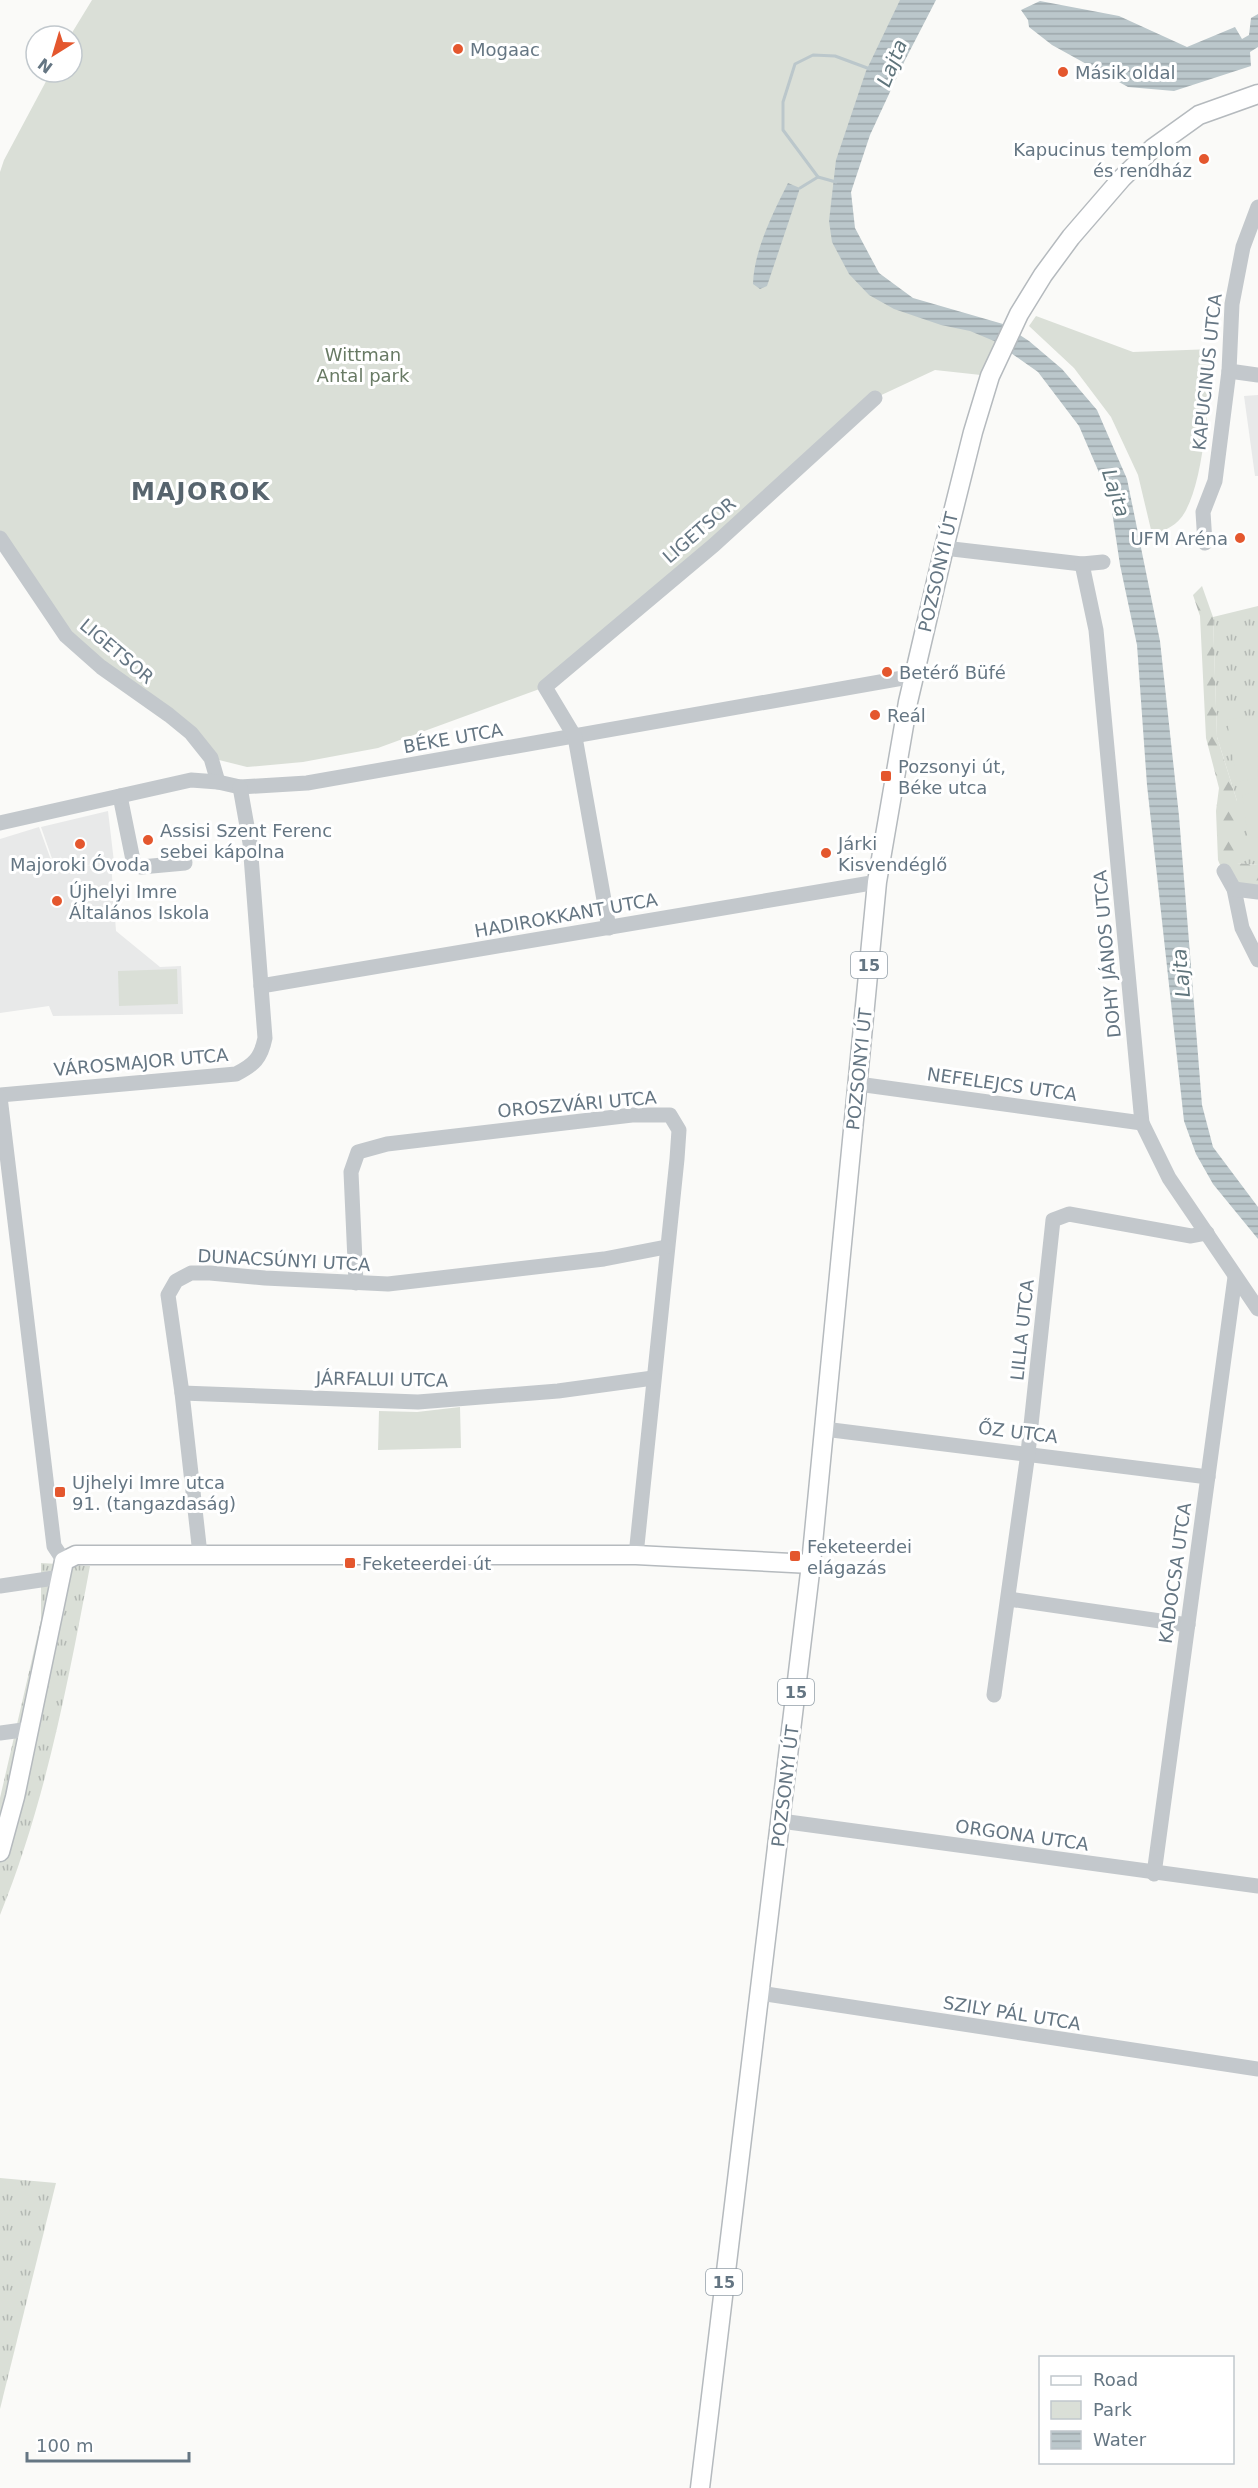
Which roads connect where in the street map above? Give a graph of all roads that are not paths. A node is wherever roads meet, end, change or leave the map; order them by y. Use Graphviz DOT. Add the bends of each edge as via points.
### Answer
graph roads {
  1 [pos="1258,94"];
  2 [pos="1258,207"];
  3 [pos="1229,371"];
  4 [pos="1258,375"];
  5 [pos="875,398"];
  6 [pos="0,538"];
  7 [pos="1205,543"];
  8 [pos="944,548"];
  9 [pos="1103,562"];
  10 [pos="1082,564"];
  11 [pos="914,676"];
  12 [pos="575,736"];
  13 [pos="218,782"];
  14 [pos="240,787"];
  15 [pos="120,796"];
  16 [pos="0,823"];
  17 [pos="185,863"];
  18 [pos="1224,872"];
  19 [pos="877,882"];
  20 [pos="1234,889"];
  21 [pos="1258,892"];
  22 [pos="609,928"];
  23 [pos="1258,960"];
  24 [pos="261,986"];
  25 [pos="858,1084"];
  26 [pos="0,1096"];
  27 [pos="1142,1123"];
  28 [pos="1207,1233"];
  29 [pos="666,1247"];
  30 [pos="1235,1277"];
  31 [pos="356,1283"];
  32 [pos="1258,1309"];
  33 [pos="653,1378"];
  34 [pos="182,1393"];
  35 [pos="824,1429"];
  36 [pos="1028,1453"];
  37 [pos="1208,1477"];
  38 [pos="200,1554"];
  39 [pos="636,1555"];
  40 [pos="811,1564"];
  41 [pos="62,1569"];
  42 [pos="0,1586"];
  43 [pos="1009,1599"];
  44 [pos="1188,1625"];
  45 [pos="994,1695"];
  46 [pos="30,1729"];
  47 [pos="0,1733"];
  48 [pos="781,1821"];
  49 [pos="0,1852"];
  50 [pos="1154,1874"];
  51 [pos="1258,1886"];
  52 [pos="760,1993"];
  53 [pos="1258,2070"];
  54 [pos="700,2488"];
  1 -- 8 [label="main road, POZSONYI ÚT / 15" via="1199,115 1153,148 1071,237 1019,314 997,357 972,432"];
  2 -- 3 [label="street, KAPUCINUS UTCA" via="1239,263"];
  3 -- 4 [label="street"];
  3 -- 7 [label="street, KAPUCINUS UTCA" via="1215,481 1203,512"];
  5 -- 12 [label="street, LIGETSOR" via="714,545 544,687"];
  6 -- 13 [label="street, LIGETSOR" via="66,636 101,668 191,733 211,758"];
  8 -- 10 [label="street"];
  8 -- 11 [label="main road, POZSONYI ÚT / 15"];
  9 -- 10 [label="street"];
  10 -- 27 [label="street, DOHY JÁNOS UTCA" via="1096,630"];
  11 -- 12 [label="street, BÉKE UTCA"];
  11 -- 19 [label="main road, POZSONYI ÚT / 15"];
  12 -- 14 [label="street, BÉKE UTCA" via="307,783"];
  12 -- 22 [label="street"];
  13 -- 14 [label="street, BÉKE UTCA"];
  13 -- 15 [label="street, BÉKE UTCA" via="191,780"];
  14 -- 24 [label="street, VÁROSMAJOR UTCA" via="250,843"];
  15 -- 16 [label="street, BÉKE UTCA"];
  15 -- 17 [label="street" via="134,865"];
  18 -- 20 [label="street"];
  19 -- 22 [label="street, HADIROKKANT UTCA"];
  19 -- 25 [label="main road, POZSONYI ÚT / 15"];
  20 -- 21 [label="street"];
  20 -- 23 [label="street" via="1242,928"];
  22 -- 24 [label="street, HADIROKKANT UTCA"];
  24 -- 26 [label="street, VÁROSMAJOR UTCA" via="265,1038 261,1055 236,1074"];
  25 -- 27 [label="street, NEFELEJCS UTCA"];
  25 -- 35 [label="main road, POZSONYI ÚT / 15"];
  26 -- 41 [label="street" via="54,1546"];
  27 -- 28 [label="street, DOHY JÁNOS UTCA" via="1169,1178"];
  28 -- 30 [label="street, DOHY JÁNOS UTCA"];
  28 -- 36 [label="street, LILLA UTCA" via="1191,1236 1069,1214 1053,1220"];
  29 -- 31 [label="street, DUNACSÚNYI UTCA" via="604,1260 471,1276"];
  29 -- 31 [label="street, OROSZVÁRI UTCA" via="679,1130 670,1116 632,1115 387,1144 357,1152 351,1172"];
  29 -- 33 [label="street, OROSZVÁRI UTCA"];
  30 -- 32 [label="street, DOHY JÁNOS UTCA"];
  30 -- 37 [label="street, KADOCSA UTCA"];
  31 -- 34 [label="street, DUNACSÚNYI UTCA" via="210,1273 191,1273 176,1281 168,1295"];
  33 -- 34 [label="street, JÁRFALUI UTCA" via="558,1391 418,1402"];
  33 -- 39 [label="street, OROSZVÁRI UTCA"];
  34 -- 38 [label="street, DUNACSÚNYI UTCA"];
  35 -- 36 [label="street, ŐZ UTCA"];
  35 -- 40 [label="main road, POZSONYI ÚT / 15"];
  36 -- 37 [label="street, ŐZ UTCA"];
  36 -- 43 [label="street, LILLA UTCA"];
  37 -- 44 [label="street, KADOCSA UTCA"];
  38 -- 39 [label="main road"];
  38 -- 41 [label="main road" via="76,1555"];
  39 -- 40 [label="main road"];
  40 -- 48 [label="main road, POZSONYI ÚT / 15"];
  41 -- 42 [label="street"];
  41 -- 46 [label="main road"];
  43 -- 44 [label="street"];
  43 -- 45 [label="street, LILLA UTCA"];
  44 -- 50 [label="street, KADOCSA UTCA"];
  46 -- 47 [label="street"];
  46 -- 49 [label="main road"];
  48 -- 50 [label="street, ORGONA UTCA"];
  48 -- 52 [label="main road, POZSONYI ÚT / 15"];
  50 -- 51 [label="street, ORGONA UTCA"];
  52 -- 53 [label="street, SZILY PÁL UTCA"];
  52 -- 54 [label="main road, 15"];
}
